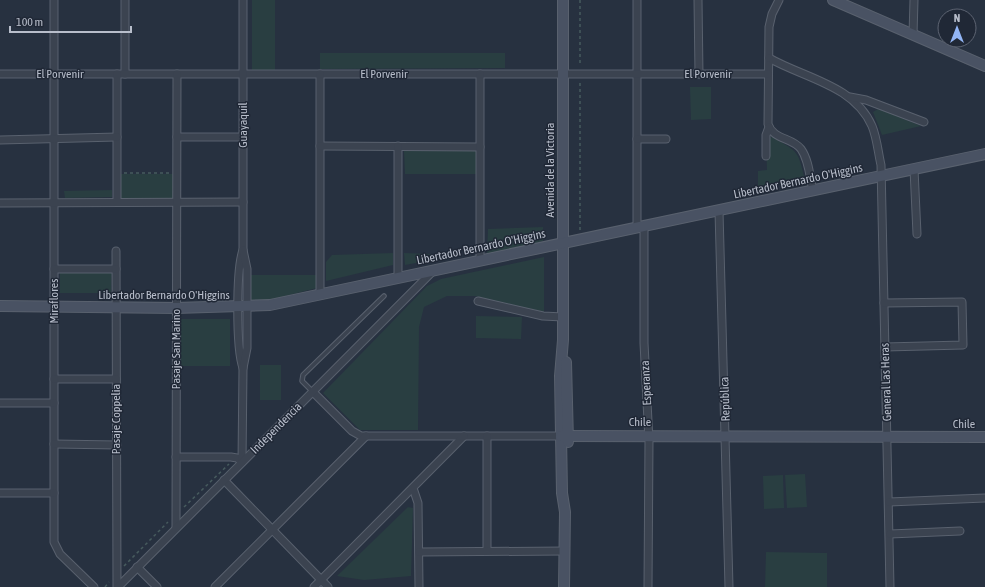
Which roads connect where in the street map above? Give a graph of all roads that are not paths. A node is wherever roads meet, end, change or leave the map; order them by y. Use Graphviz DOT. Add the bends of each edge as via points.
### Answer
graph roads {
  1 [pos="54,0"];
  2 [pos="125,0"];
  3 [pos="244,0"];
  4 [pos="563,0"];
  5 [pos="637,0"];
  6 [pos="698,0"];
  7 [pos="779,0"];
  8 [pos="833,0"];
  9 [pos="914,0"];
  10 [pos="913,35"];
  11 [pos="769,58"];
  12 [pos="985,66"];
  13 [pos="0,74"];
  14 [pos="54,74"];
  15 [pos="117,74"];
  16 [pos="125,74"];
  17 [pos="177,74"];
  18 [pos="244,74"];
  19 [pos="320,74"];
  20 [pos="480,74"];
  21 [pos="563,74"];
  22 [pos="637,74"];
  23 [pos="699,74"];
  24 [pos="768,74"];
  25 [pos="848,96"];
  26 [pos="924,122"];
  27 [pos="769,127"];
  28 [pos="177,137"];
  29 [pos="117,138"];
  30 [pos="243,138"];
  31 [pos="54,139"];
  32 [pos="637,139"];
  33 [pos="666,139"];
  34 [pos="0,140"];
  35 [pos="320,146"];
  36 [pos="398,146"];
  37 [pos="480,147"];
  38 [pos="985,154"];
  39 [pos="766,156"];
  40 [pos="914,169"];
  41 [pos="881,176"];
  42 [pos="813,191"];
  43 [pos="117,202"];
  44 [pos="176,202"];
  45 [pos="243,202"];
  46 [pos="0,203"];
  47 [pos="54,203"];
  48 [pos="719,211"];
  49 [pos="641,227"];
  50 [pos="917,234"];
  51 [pos="564,243"];
  52 [pos="116,251"];
  53 [pos="480,260"];
  54 [pos="54,269"];
  55 [pos="116,269"];
  56 [pos="434,270"];
  57 [pos="398,278"];
  58 [pos="320,294"];
  59 [pos="384,296"];
  60 [pos="478,301"];
  61 [pos="884,303"];
  62 [pos="0,306"];
  63 [pos="243,307"];
  64 [pos="54,308"];
  65 [pos="116,308"];
  66 [pos="176,308"];
  67 [pos="563,317"];
  68 [pos="885,347"];
  69 [pos="54,379"];
  70 [pos="116,379"];
  71 [pos="313,392"];
  72 [pos="0,403"];
  73 [pos="54,403"];
  74 [pos="649,435"];
  75 [pos="366,436"];
  76 [pos="464,436"];
  77 [pos="487,436"];
  78 [pos="565,436"];
  79 [pos="726,436"];
  80 [pos="888,437"];
  81 [pos="985,437"];
  82 [pos="54,444"];
  83 [pos="116,445"];
  84 [pos="176,457"];
  85 [pos="242,462"];
  86 [pos="224,480"];
  87 [pos="413,488"];
  88 [pos="0,493"];
  89 [pos="54,493"];
  90 [pos="985,498"];
  91 [pos="889,502"];
  92 [pos="176,528"];
  93 [pos="272,530"];
  94 [pos="960,531"];
  95 [pos="890,534"];
  96 [pos="487,551"];
  97 [pos="564,551"];
  98 [pos="419,552"];
  99 [pos="137,567"];
  100 [pos="321,580"];
  101 [pos="94,587"];
  102 [pos="117,587"];
  103 [pos="157,587"];
  104 [pos="215,587"];
  105 [pos="314,587"];
  106 [pos="328,587"];
  107 [pos="419,587"];
  108 [pos="564,587"];
  109 [pos="648,587"];
  110 [pos="729,587"];
  111 [pos="890,587"];
  1 -- 14 [label="street, Miraflores"];
  2 -- 16 [label="street"];
  3 -- 18 [label="street, Guayaquil"];
  4 -- 21 [label="street, Avenida de la Victoria"];
  5 -- 22 [label="street, Esperanza"];
  6 -- 23 [label="street"];
  7 -- 11 [label="street" via="770,23"];
  8 -- 10 [label="street"];
  9 -- 10 [label="street"];
  10 -- 12 [label="street"];
  11 -- 24 [label="street"];
  11 -- 25 [label="street"];
  13 -- 14 [label="street, El Porvenir"];
  14 -- 15 [label="street, El Porvenir"];
  14 -- 31 [label="street, Miraflores"];
  15 -- 16 [label="street, El Porvenir"];
  15 -- 29 [label="street"];
  16 -- 17 [label="street, El Porvenir"];
  17 -- 18 [label="street, El Porvenir"];
  17 -- 28 [label="street, Pasaje San Marino"];
  18 -- 19 [label="street, El Porvenir"];
  18 -- 30 [label="street, Guayaquil"];
  19 -- 20 [label="street, El Porvenir"];
  19 -- 35 [label="street"];
  20 -- 21 [label="street, El Porvenir"];
  20 -- 37 [label="street"];
  21 -- 22 [label="street, El Porvenir"];
  21 -- 51 [label="street, Avenida de la Victoria"];
  22 -- 23 [label="street, El Porvenir"];
  22 -- 32 [label="street, Esperanza"];
  23 -- 24 [label="street, El Porvenir"];
  24 -- 27 [label="street"];
  25 -- 26 [label="street" via="866,100"];
  25 -- 41 [label="street" via="862,110 872,127"];
  27 -- 39 [label="street" via="766,135"];
  27 -- 42 [label="street" via="776,135 795,143 803,152"];
  28 -- 30 [label="street"];
  28 -- 44 [label="street, Pasaje San Marino"];
  29 -- 31 [label="street"];
  29 -- 43 [label="street"];
  30 -- 45 [label="street, Guayaquil"];
  31 -- 34 [label="street"];
  31 -- 47 [label="street, Miraflores"];
  32 -- 33 [label="street"];
  32 -- 49 [label="street, Esperanza"];
  35 -- 36 [label="street"];
  35 -- 58 [label="street"];
  36 -- 37 [label="street"];
  36 -- 57 [label="street"];
  37 -- 53 [label="street"];
  38 -- 40 [label="street, Libertador Bernardo O'Higgins"];
  40 -- 41 [label="street, Libertador Bernardo O'Higgins"];
  40 -- 50 [label="street"];
  41 -- 42 [label="street, Libertador Bernardo O'Higgins"];
  41 -- 61 [label="street, General Las Heras"];
  42 -- 48 [label="street, Libertador Bernardo O'Higgins"];
  43 -- 44 [label="street"];
  43 -- 47 [label="street"];
  44 -- 45 [label="street"];
  44 -- 66 [label="street, Pasaje San Marino"];
  45 -- 63 [label="street, Guayaquil" via="243,250 239,264"];
  46 -- 47 [label="street"];
  47 -- 54 [label="street, Miraflores"];
  48 -- 49 [label="street, Libertador Bernardo O'Higgins"];
  48 -- 79 [label="street, República"];
  49 -- 51 [label="street, Libertador Bernardo O'Higgins"];
  49 -- 74 [label="street, Esperanza"];
  51 -- 53 [label="street, Libertador Bernardo O'Higgins"];
  51 -- 67 [label="street, Avenida de la Victoria"];
  52 -- 55 [label="street, Pasaje Coppelia"];
  53 -- 56 [label="street, Libertador Bernardo O'Higgins"];
  54 -- 55 [label="street"];
  54 -- 64 [label="street, Miraflores"];
  55 -- 65 [label="street, Pasaje Coppelia"];
  56 -- 57 [label="street, Libertador Bernardo O'Higgins"];
  56 -- 71 [label="street, Independencia"];
  57 -- 58 [label="street, Libertador Bernardo O'Higgins"];
  58 -- 63 [label="street, Libertador Bernardo O'Higgins" via="270,305"];
  59 -- 71 [label="lane" via="303,375 302,381"];
  60 -- 67 [label="street" via="543,316"];
  61 -- 68 [label="street, General Las Heras"];
  61 -- 68 [label="street" via="962,302 963,345"];
  62 -- 64 [label="street, Libertador Bernardo O'Higgins"];
  63 -- 66 [label="street, Libertador Bernardo O'Higgins"];
  63 -- 85 [label="street, Guayaquil" via="239,352 243,368"];
  64 -- 65 [label="street, Libertador Bernardo O'Higgins"];
  64 -- 69 [label="street, Miraflores"];
  65 -- 66 [label="street, Libertador Bernardo O'Higgins"];
  65 -- 70 [label="street, Pasaje Coppelia"];
  66 -- 84 [label="street, Pasaje San Marino"];
  67 -- 78 [label="street, Avenida de la Victoria" via="560,371"];
  68 -- 80 [label="street, General Las Heras"];
  69 -- 70 [label="street"];
  69 -- 73 [label="street, Miraflores"];
  70 -- 83 [label="street, Pasaje Coppelia"];
  71 -- 75 [label="street, Chile" via="352,431"];
  71 -- 85 [label="street, Independencia"];
  72 -- 73 [label="street"];
  73 -- 82 [label="street, Miraflores"];
  74 -- 78 [label="street, Chile"];
  74 -- 79 [label="street, Chile"];
  74 -- 109 [label="street, Esperanza"];
  75 -- 76 [label="street, Chile"];
  75 -- 93 [label="street"];
  76 -- 77 [label="street, Chile"];
  76 -- 87 [label="street"];
  77 -- 78 [label="street, Chile"];
  77 -- 96 [label="street"];
  78 -- 97 [label="street, Avenida de la Victoria" via="562,493 565,512"];
  79 -- 80 [label="street, Chile"];
  79 -- 110 [label="street, República"];
  80 -- 81 [label="street, Chile"];
  80 -- 91 [label="street, General Las Heras"];
  82 -- 83 [label="street"];
  82 -- 89 [label="street, Miraflores"];
  83 -- 102 [label="street, Pasaje Coppelia"];
  84 -- 85 [label="street" via="231,457"];
  84 -- 92 [label="street, Pasaje San Marino"];
  85 -- 86 [label="street, Independencia"];
  86 -- 92 [label="street, Independencia"];
  86 -- 93 [label="street"];
  87 -- 98 [label="street" via="418,503"];
  87 -- 100 [label="street"];
  88 -- 89 [label="street"];
  89 -- 101 [label="street, Miraflores" via="55,546"];
  90 -- 91 [label="street"];
  91 -- 95 [label="street, General Las Heras"];
  92 -- 99 [label="street, Independencia"];
  93 -- 100 [label="street"];
  93 -- 104 [label="street"];
  94 -- 95 [label="street"];
  95 -- 111 [label="street, General Las Heras"];
  96 -- 97 [label="street"];
  96 -- 98 [label="street"];
  97 -- 108 [label="street, Avenida de la Victoria"];
  98 -- 107 [label="street"];
  99 -- 102 [label="street, Independencia"];
  99 -- 103 [label="street"];
  100 -- 105 [label="street"];
  100 -- 106 [label="street"];
}
